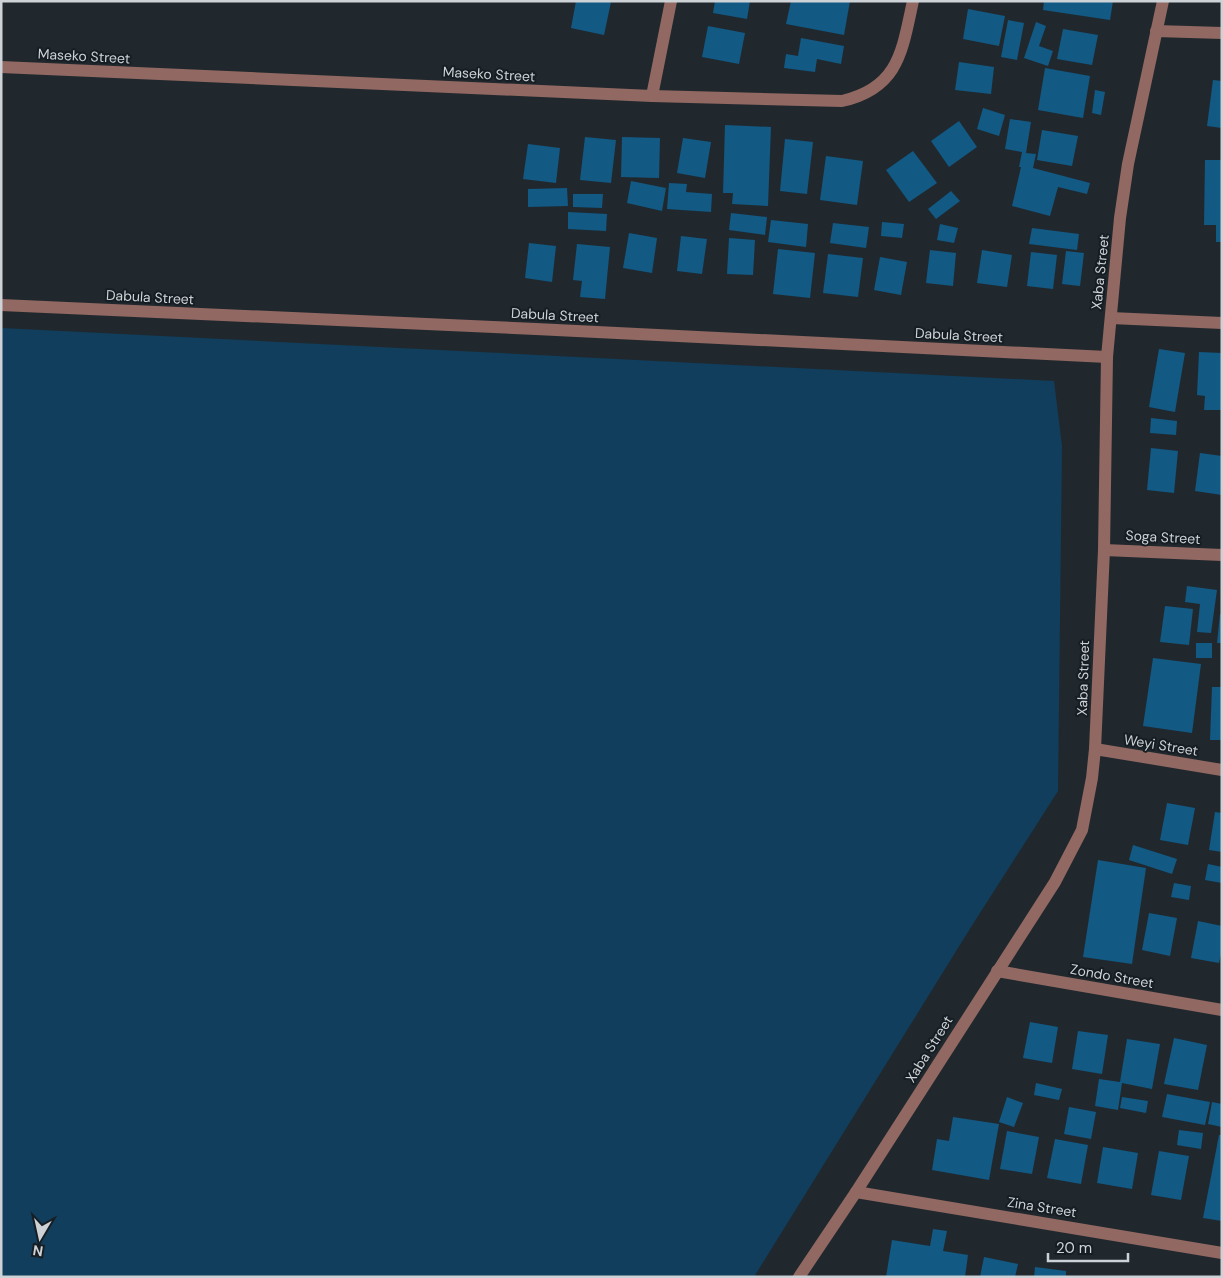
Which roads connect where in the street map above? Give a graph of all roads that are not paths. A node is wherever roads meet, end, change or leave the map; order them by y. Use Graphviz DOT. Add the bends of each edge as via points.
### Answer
graph roads {
  1 [pos="671,1"];
  2 [pos="913,1"];
  3 [pos="1163,1"];
  4 [pos="1156,31"];
  5 [pos="1222,33"];
  6 [pos="1,67"];
  7 [pos="652,96"];
  8 [pos="1,305"];
  9 [pos="1111,318"];
  10 [pos="1222,323"];
  11 [pos="1107,357"];
  12 [pos="1104,550"];
  13 [pos="1222,555"];
  14 [pos="1095,749"];
  15 [pos="1222,770"];
  16 [pos="997,971"];
  17 [pos="1222,1010"];
  18 [pos="856,1192"];
  19 [pos="1222,1252"];
  20 [pos="799,1277"];
  1 -- 7 [label="street"];
  2 -- 7 [label="street, Maseko Street" via="900,56 892,71 869,92 857,97 842,101"];
  3 -- 4 [label="street, Xaba Street"];
  4 -- 5 [label="street"];
  4 -- 9 [label="street, Xaba Street" via="1128,164"];
  6 -- 7 [label="street, Maseko Street"];
  8 -- 11 [label="street, Dabula Street"];
  9 -- 10 [label="street"];
  9 -- 11 [label="street, Xaba Street"];
  11 -- 12 [label="street, Xaba Street"];
  12 -- 13 [label="street, Soga Street"];
  12 -- 14 [label="street, Xaba Street"];
  14 -- 15 [label="street, Weyi Street"];
  14 -- 16 [label="street, Xaba Street" via="1082,830 1055,882"];
  16 -- 17 [label="street, Zondo Street"];
  16 -- 18 [label="street, Xaba Street"];
  18 -- 19 [label="street, Zina Street"];
  18 -- 20 [label="street, Xaba Street"];
}
